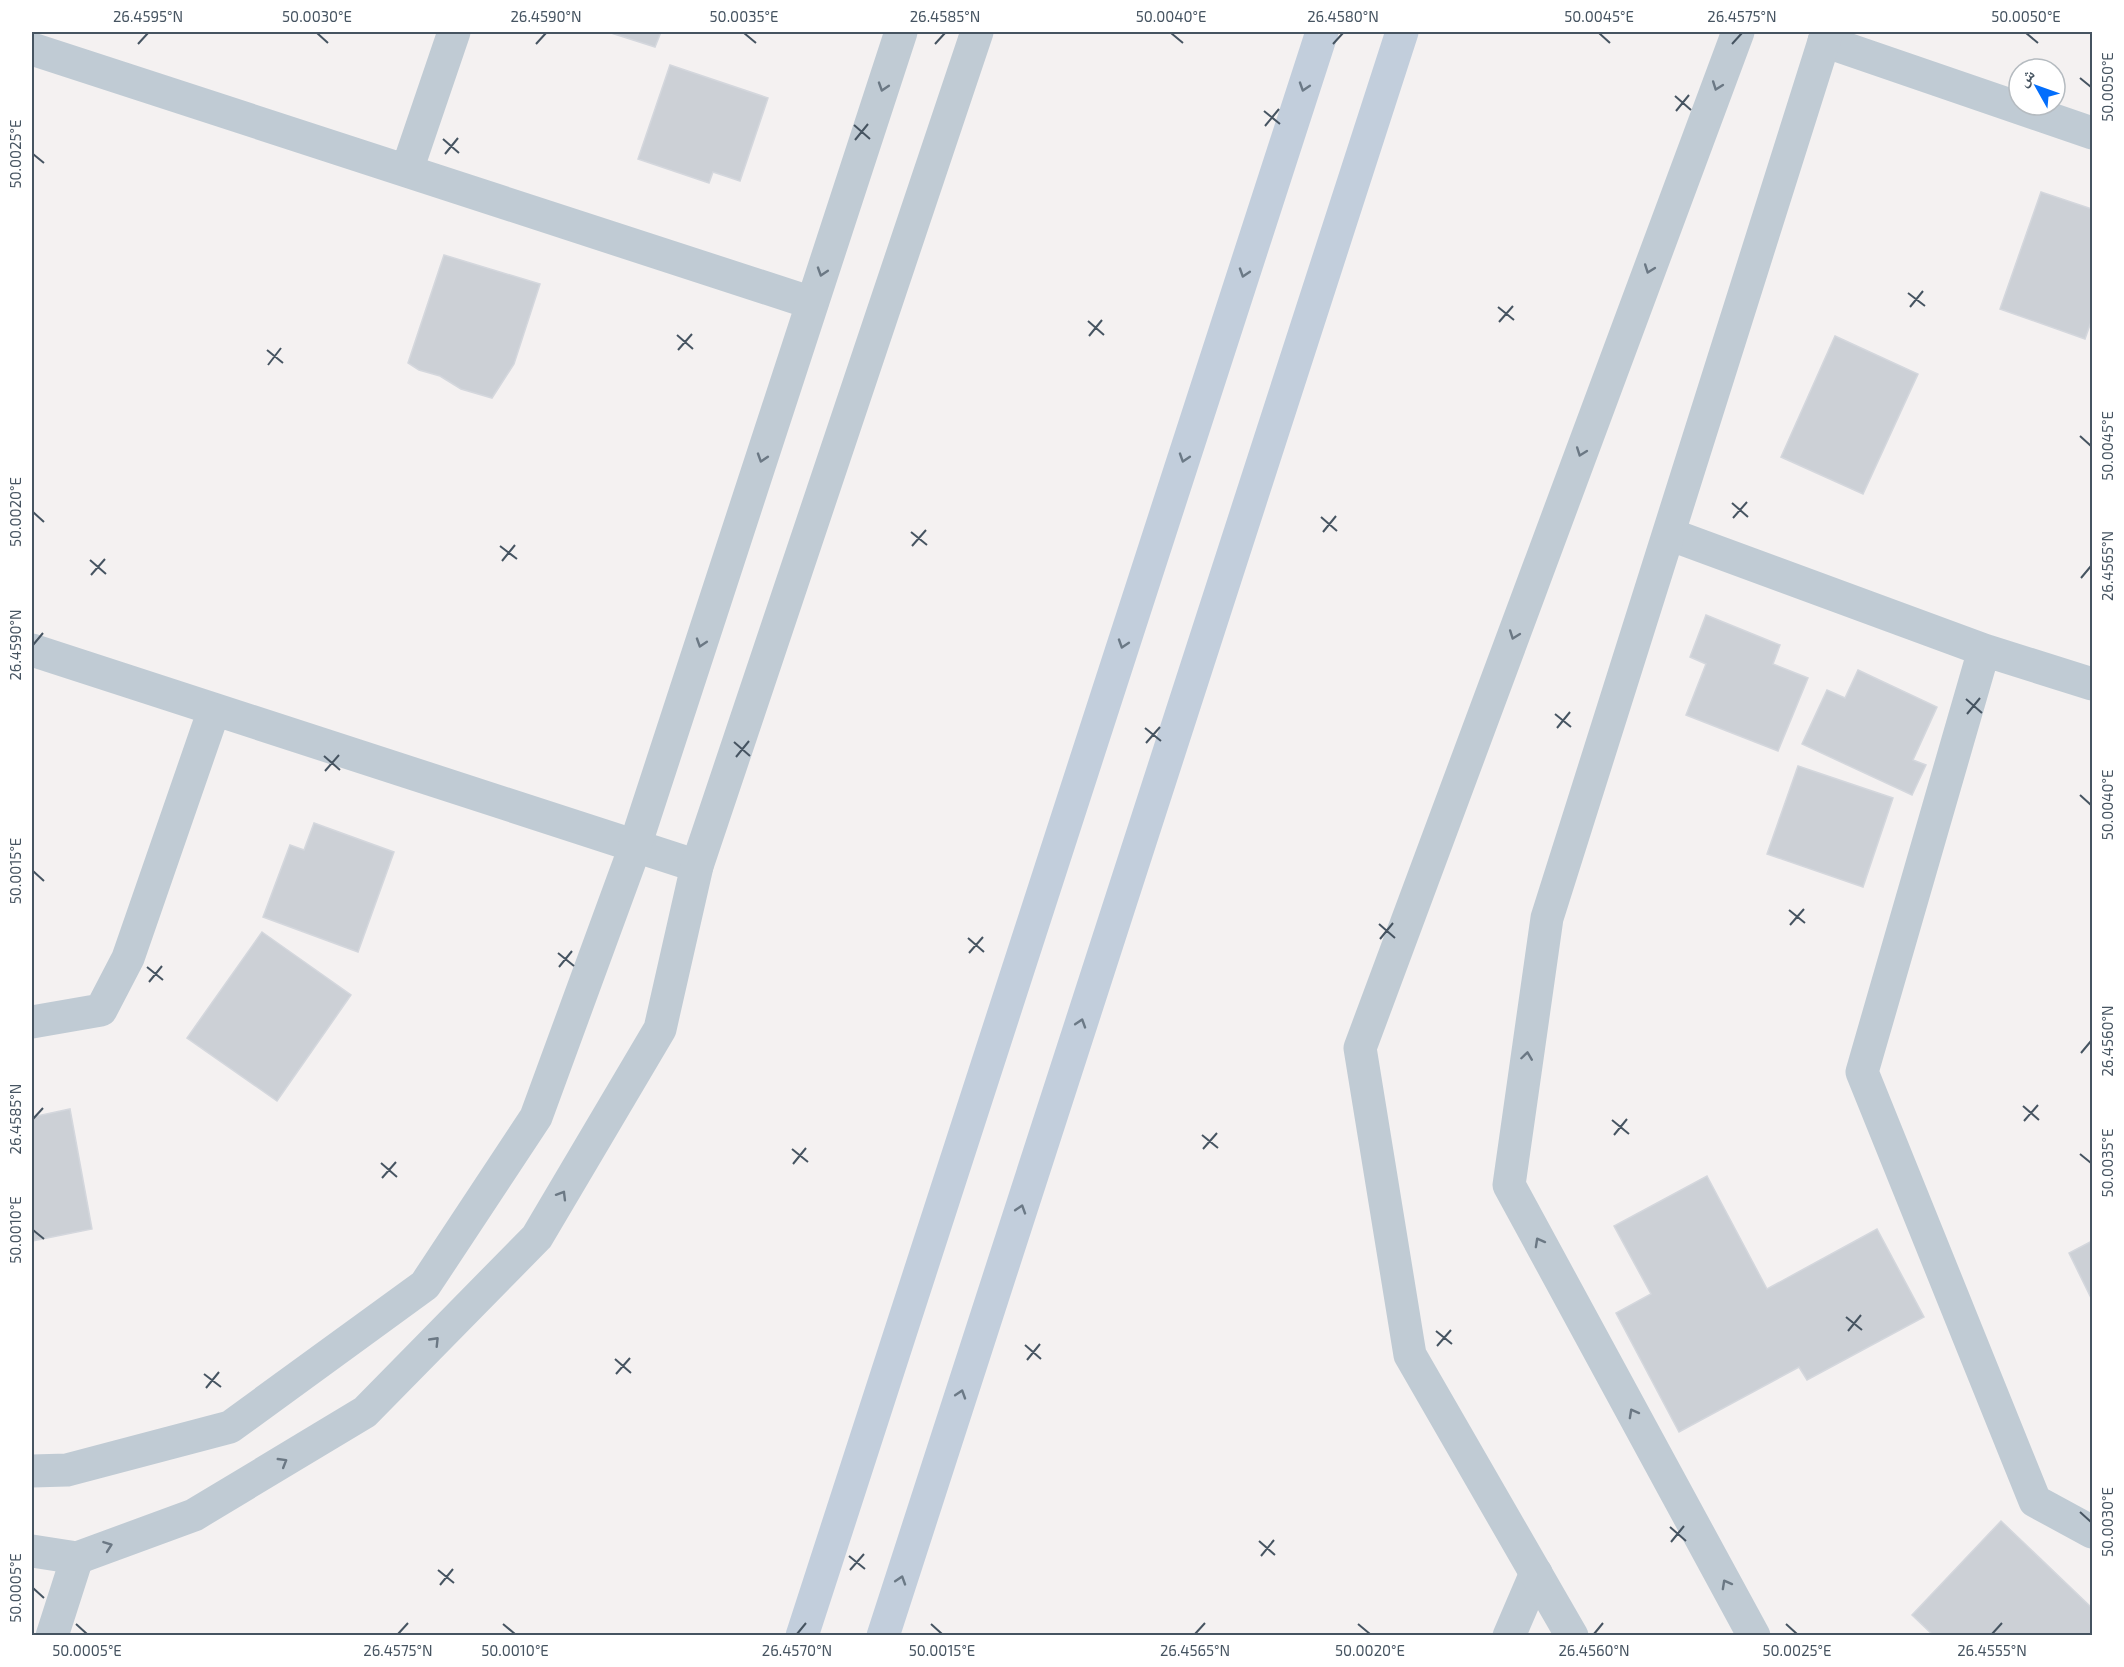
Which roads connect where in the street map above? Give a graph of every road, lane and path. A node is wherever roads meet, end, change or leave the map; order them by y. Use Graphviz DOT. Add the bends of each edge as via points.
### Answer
graph roads {
  1 [pos="454,32"];
  2 [pos="901,32"];
  3 [pos="977,32"];
  4 [pos="1322,32"];
  5 [pos="1402,32"];
  6 [pos="1738,32"];
  7 [pos="1826,36"];
  8 [pos="32,49"];
  9 [pos="2092,133"];
  10 [pos="407,170"];
  11 [pos="812,303"];
  12 [pos="1669,534"];
  13 [pos="1983,650"];
  14 [pos="32,651"];
  15 [pos="2092,684"];
  16 [pos="214,710"];
  17 [pos="635,846"];
  18 [pos="697,866"];
  19 [pos="32,1022"];
  20 [pos="32,1471"];
  21 [pos="2092,1532"];
  22 [pos="32,1551"];
  23 [pos="77,1558"];
  24 [pos="1536,1574"];
  25 [pos="52,1635"];
  26 [pos="802,1635"];
  27 [pos="883,1635"];
  28 [pos="1509,1635"];
  29 [pos="1572,1635"];
  30 [pos="1754,1635"];
  1 -- 10 [label="street"];
  2 -- 11 [label="street, one-way"];
  3 -- 18 [label="street"];
  4 -- 26 [label="main road, one-way"];
  27 -- 5 [label="main road, one-way"];
  6 -- 24 [label="street, one-way" via="1360,1048 1410,1355"];
  7 -- 9 [label="street"];
  7 -- 12 [label="street"];
  8 -- 10 [label="street"];
  10 -- 11 [label="street"];
  11 -- 17 [label="street, one-way"];
  12 -- 13 [label="street"];
  30 -- 12 [label="street, one-way" via="1509,1185 1547,918"];
  13 -- 15 [label="street"];
  13 -- 21 [label="street" via="1862,1072 2035,1501"];
  14 -- 16 [label="street"];
  16 -- 17 [label="street"];
  16 -- 19 [label="street" via="128,958 100,1010"];
  17 -- 18 [label="street"];
  17 -- 20 [label="street" via="536,1117 425,1285 230,1427 67,1470"];
  23 -- 18 [label="street, one-way" via="194,1515 365,1412 537,1237 660,1029"];
  22 -- 23 [label="street"];
  23 -- 25 [label="street"];
  24 -- 28 [label="street"];
  24 -- 29 [label="street"];
}
